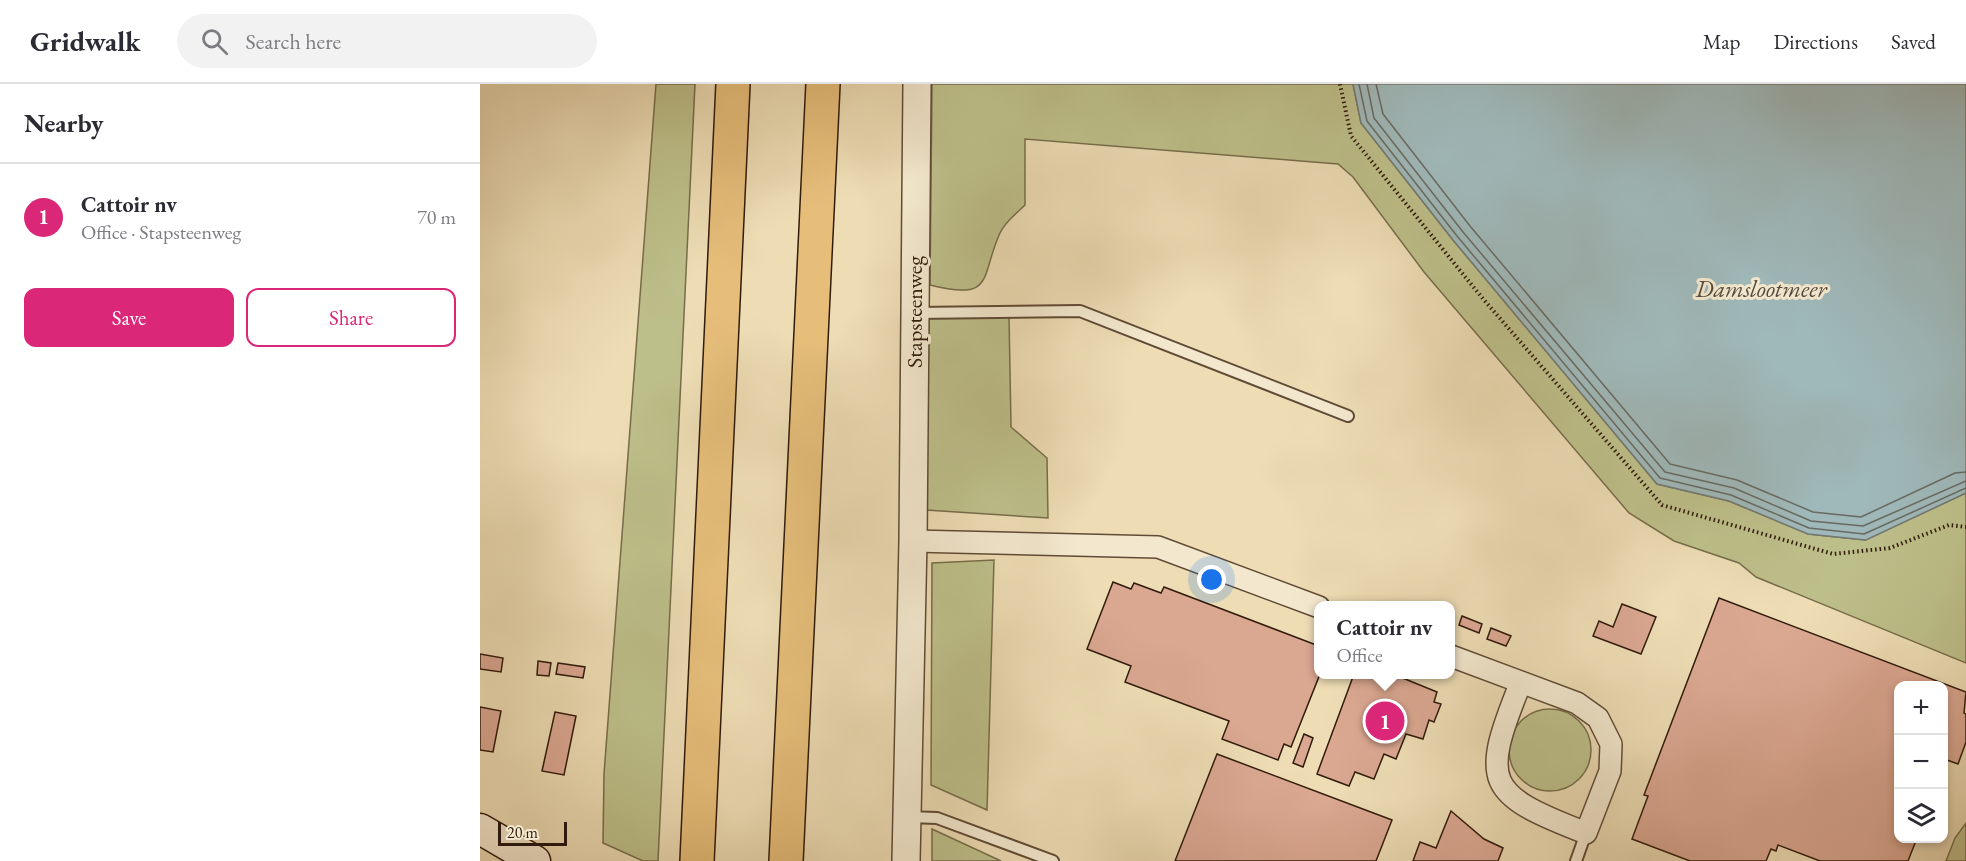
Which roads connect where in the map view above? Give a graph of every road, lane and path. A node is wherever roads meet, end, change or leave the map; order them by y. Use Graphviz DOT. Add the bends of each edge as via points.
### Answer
graph roads {
  1 [pos="734,84"];
  2 [pos="823,84"];
  3 [pos="917,84"];
  4 [pos="1340,84"];
  5 [pos="914,313"];
  6 [pos="1348,416"];
  7 [pos="1966,527"];
  8 [pos="914,541"];
  9 [pos="1314,605"];
  10 [pos="1455,657"];
  11 [pos="1521,682"];
  12 [pos="905,817"];
  13 [pos="480,829"];
  14 [pos="1586,833"];
  15 [pos="534,861"];
  16 [pos="697,861"];
  17 [pos="786,861"];
  18 [pos="906,861"];
  19 [pos="1053,861"];
  20 [pos="1576,861"];
  1 -- 16 [label="highway"];
  2 -- 17 [label="highway"];
  3 -- 5 [label="street, Stapsteenweg"];
  4 -- 7 [label="path" via="1352,135 1484,300 1662,505 1833,554 1890,548 1949,525"];
  5 -- 6 [label="lane" via="1080,311"];
  5 -- 8 [label="street, Stapsteenweg"];
  8 -- 9 [label="street" via="1158,547"];
  8 -- 12 [label="street, Stapsteenweg"];
  10 -- 11 [label="street"];
  11 -- 14 [label="street" via="1584,708 1598,718 1611,744 1610,771"];
  11 -- 14 [label="street" via="1499,736 1495,760 1499,780 1513,800 1533,813"];
  12 -- 18 [label="street, Stapsteenweg"];
  12 -- 19 [label="lane" via="937,818"];
  13 -- 15 [label="main road"];
  14 -- 20 [label="lane"];
}
